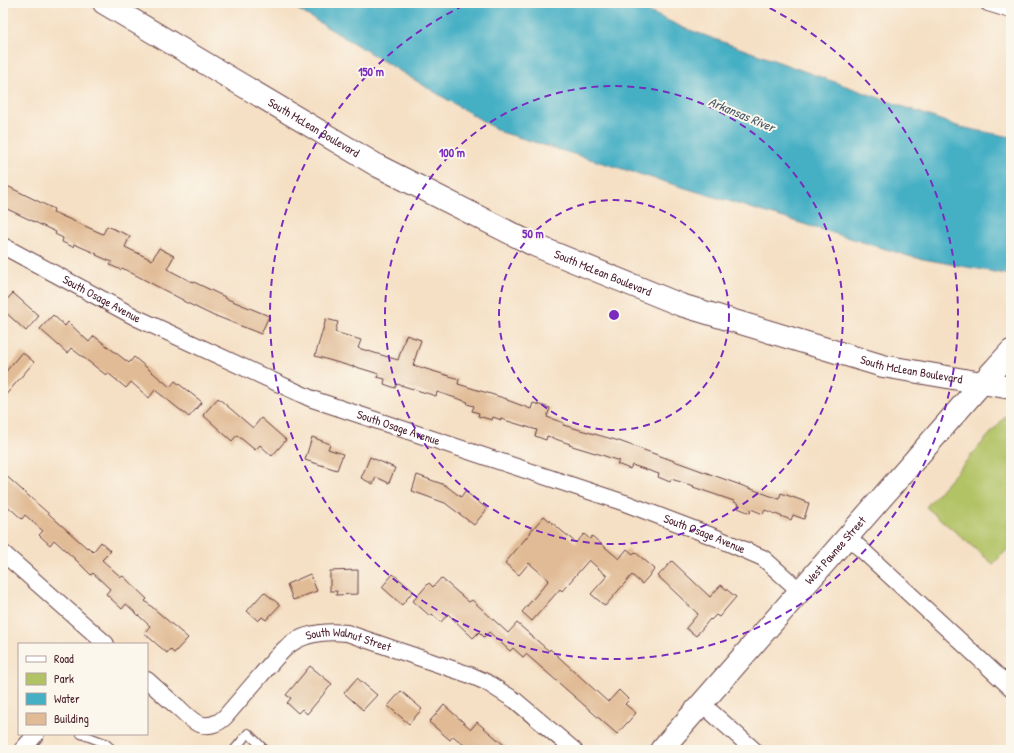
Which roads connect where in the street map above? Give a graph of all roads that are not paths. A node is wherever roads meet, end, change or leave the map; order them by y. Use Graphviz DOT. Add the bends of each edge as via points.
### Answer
graph roads {
  1 [pos="104,3"];
  2 [pos="988,3"];
  3 [pos="1011,10"];
  4 [pos="3,246"];
  5 [pos="1011,351"];
  6 [pos="982,382"];
  7 [pos="1011,388"];
  8 [pos="847,536"];
  9 [pos="3,553"];
  10 [pos="800,591"];
  11 [pos="105,643"];
  12 [pos="148,681"];
  13 [pos="1011,688"];
  14 [pos="702,703"];
  15 [pos="35,735"];
  16 [pos="84,735"];
  17 [pos="22,750"];
  18 [pos="113,750"];
  19 [pos="234,750"];
  20 [pos="265,750"];
  21 [pos="574,750"];
  22 [pos="661,750"];
  23 [pos="754,750"];
  1 -- 6 [label="main road, South McLean Boulevard" via="378,166 534,245 681,305 883,366"];
  2 -- 3 [label="street"];
  4 -- 10 [label="street, South Osage Avenue" via="138,318 312,399 625,503 717,538 762,558"];
  5 -- 6 [label="main road, West Pawnee Street"];
  6 -- 7 [label="main road, South McLean Boulevard"];
  6 -- 8 [label="main road, West Pawnee Street"];
  8 -- 10 [label="main road, West Pawnee Street"];
  8 -- 13 [label="street"];
  9 -- 11 [label="street"];
  10 -- 14 [label="main road, West Pawnee Street"];
  12 -- 21 [label="street, South Walnut Street" via="186,716 197,723 214,724 225,717 289,645 312,634 347,633 486,682 516,701"];
  14 -- 22 [label="main road, West Pawnee Street"];
  14 -- 23 [label="street"];
  15 -- 17 [label="street"];
  16 -- 18 [label="lane" via="105,743"];
  19 -- 20 [label="lane" via="248,733"];
}
